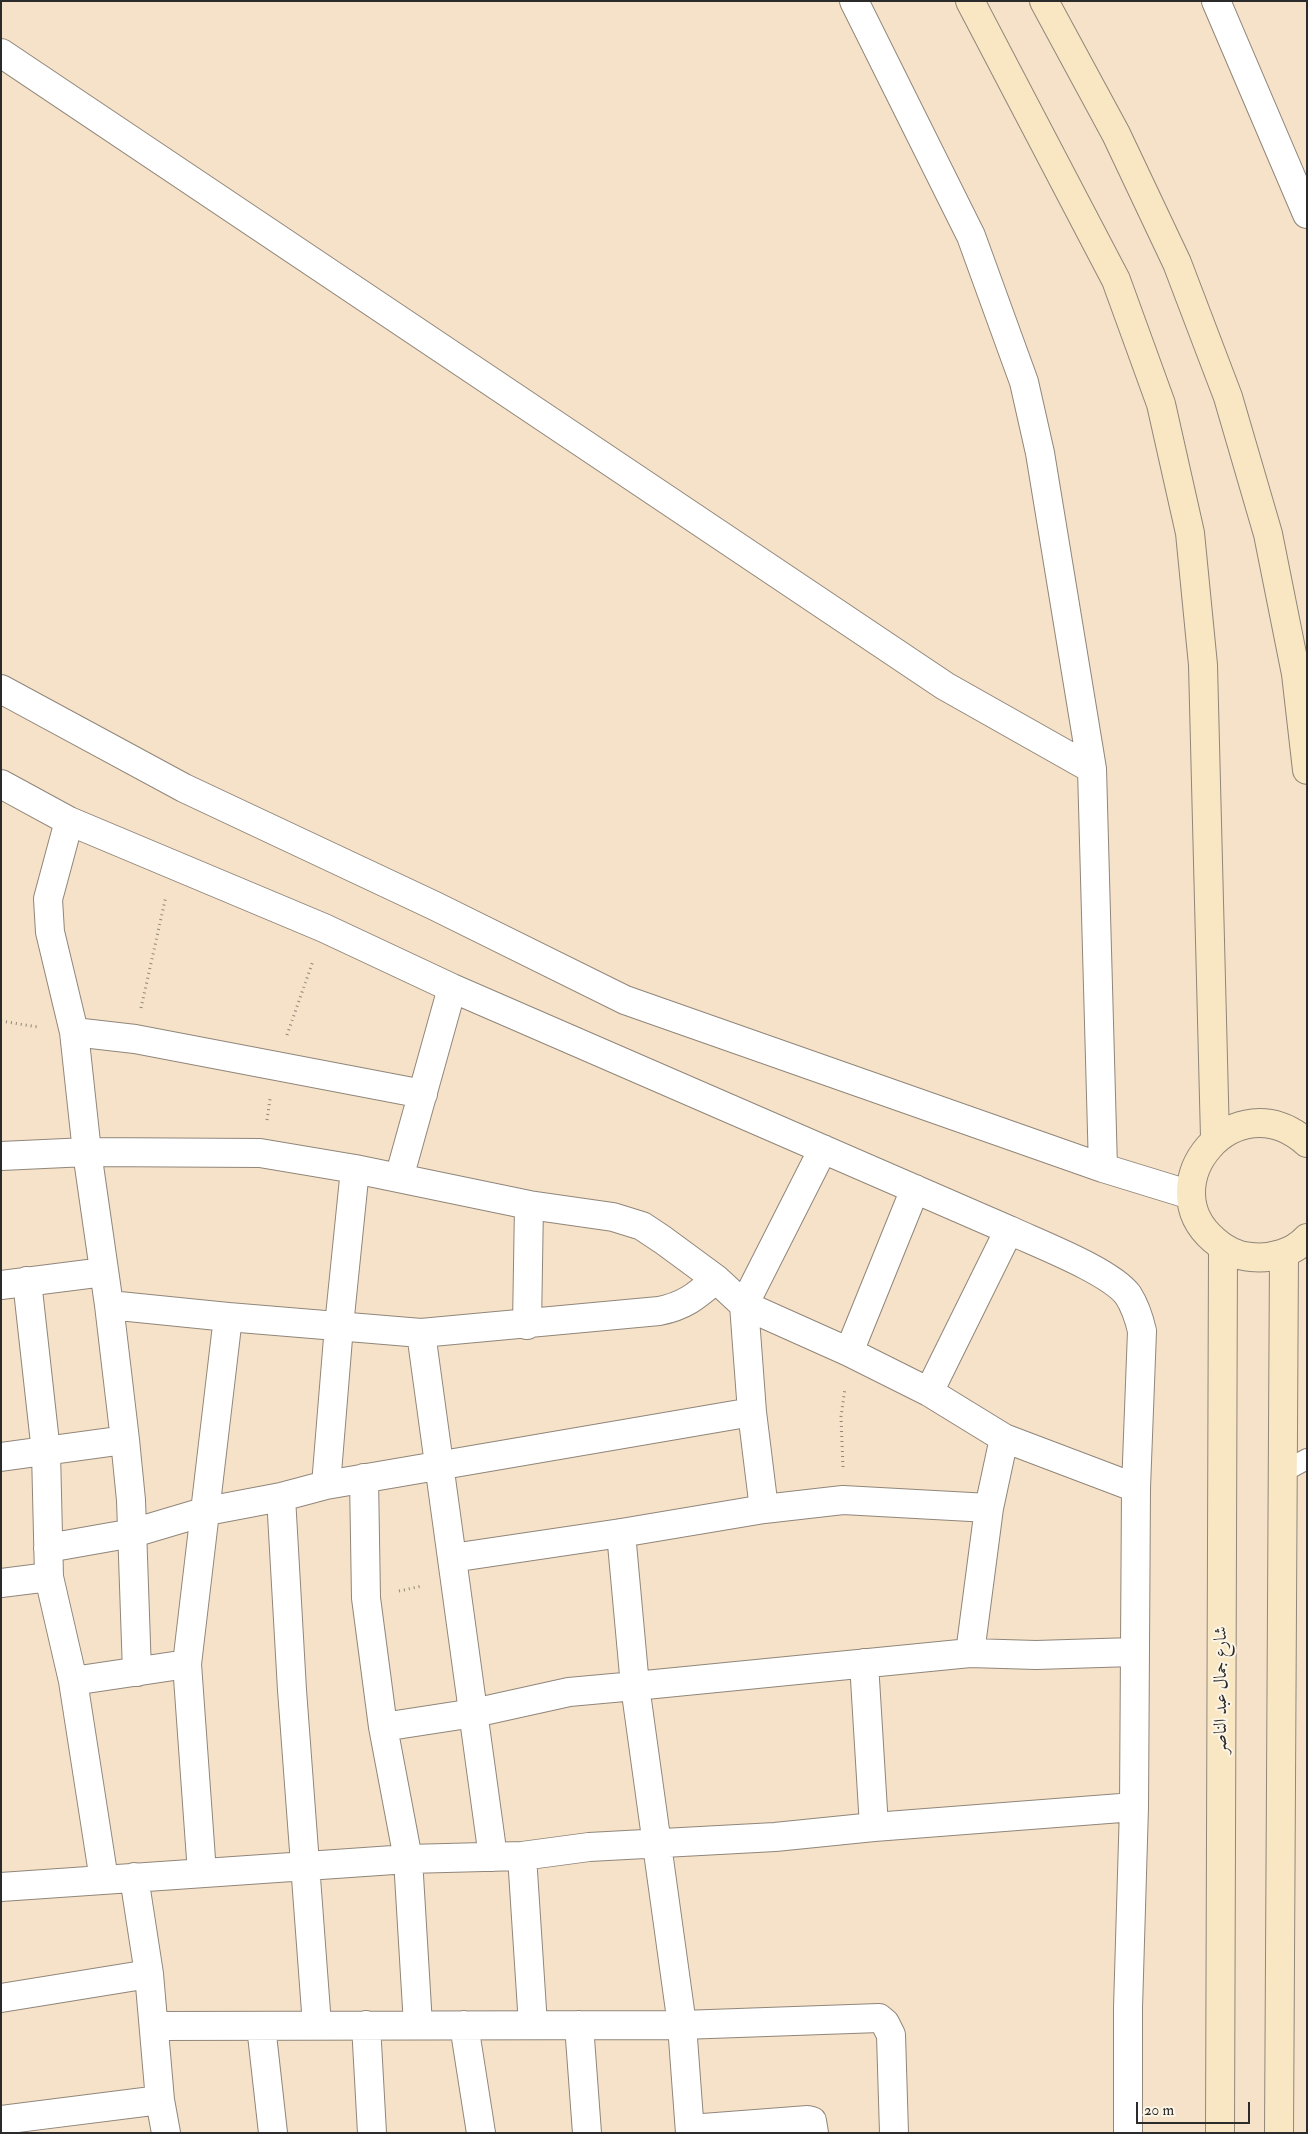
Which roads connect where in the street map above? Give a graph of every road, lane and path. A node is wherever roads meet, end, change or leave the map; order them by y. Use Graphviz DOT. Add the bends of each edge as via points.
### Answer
graph roads {
  1 [pos="854,1"];
  2 [pos="970,1"];
  3 [pos="1044,1"];
  4 [pos="1216,1"];
  5 [pos="1,52"];
  6 [pos="1307,214"];
  7 [pos="1,689"];
  8 [pos="1092,769"];
  9 [pos="1307,770"];
  10 [pos="1,784"];
  11 [pos="70,821"];
  12 [pos="173,864"];
  13 [pos="324,928"];
  14 [pos="452,988"];
  15 [pos="74,1032"];
  16 [pos="134,1039"];
  17 [pos="276,1068"];
  18 [pos="423,1094"];
  19 [pos="1216,1138"];
  20 [pos="1307,1142"];
  21 [pos="823,1149"];
  22 [pos="86,1152"];
  23 [pos="260,1153"];
  24 [pos="1,1156"];
  25 [pos="1103,1168"];
  26 [pos="355,1169"];
  27 [pos="398,1178"];
  28 [pos="915,1190"];
  29 [pos="1191,1195"];
  30 [pos="529,1205"];
  31 [pos="1009,1230"];
  32 [pos="1307,1238"];
  33 [pos="1223,1248"];
  34 [pos="1284,1254"];
  35 [pos="104,1272"];
  36 [pos="716,1279"];
  37 [pos="14,1283"];
  38 [pos="109,1305"];
  39 [pos="744,1306"];
  40 [pos="228,1317"];
  41 [pos="527,1324"];
  42 [pos="339,1326"];
  43 [pos="421,1333"];
  44 [pos="850,1352"];
  45 [pos="929,1392"];
  46 [pos="752,1412"];
  47 [pos="1004,1438"];
  48 [pos="125,1440"];
  49 [pos="46,1452"];
  50 [pos="1,1457"];
  51 [pos="1307,1459"];
  52 [pos="440,1464"];
  53 [pos="1283,1472"];
  54 [pos="364,1478"];
  55 [pos="326,1485"];
  56 [pos="1136,1488"];
  57 [pos="281,1497"];
  58 [pos="844,1500"];
  59 [pos="989,1508"];
  60 [pos="764,1509"];
  61 [pos="206,1511"];
  62 [pos="133,1533"];
  63 [pos="622,1533"];
  64 [pos="48,1548"];
  65 [pos="453,1568"];
  66 [pos="49,1577"];
  67 [pos="1,1582"];
  68 [pos="366,1598"];
  69 [pos="1134,1652"];
  70 [pos="970,1653"];
  71 [pos="864,1663"];
  72 [pos="187,1664"];
  73 [pos="137,1672"];
  74 [pos="73,1681"];
  75 [pos="635,1686"];
  76 [pos="474,1713"];
  77 [pos="382,1728"];
  78 [pos="1134,1808"];
  79 [pos="874,1827"];
  80 [pos="656,1842"];
  81 [pos="522,1856"];
  82 [pos="494,1857"];
  83 [pos="408,1859"];
  84 [pos="305,1866"];
  85 [pos="202,1873"];
  86 [pos="134,1878"];
  87 [pos="104,1880"];
  88 [pos="1,1887"];
  89 [pos="149,1974"];
  90 [pos="1,1998"];
  91 [pos="317,2025"];
  92 [pos="366,2025"];
  93 [pos="418,2025"];
  94 [pos="464,2025"];
  95 [pos="533,2025"];
  96 [pos="580,2025"];
  97 [pos="682,2025"];
  98 [pos="154,2026"];
  99 [pos="261,2026"];
  100 [pos="160,2100"];
  101 [pos="1,2120"];
  102 [pos="48,2123"];
  103 [pos="690,2131"];
  104 [pos="166,2133"];
  105 [pos="273,2133"];
  106 [pos="372,2133"];
  107 [pos="480,2133"];
  108 [pos="587,2133"];
  109 [pos="814,2133"];
  110 [pos="894,2133"];
  111 [pos="1128,2133"];
  112 [pos="1220,2133"];
  113 [pos="1279,2133"];
  1 -- 8 [label="street" via="971,236 1024,382 1040,453"];
  2 -- 19 [label="main road" via="1116,280 1161,404 1190,533 1203,665"];
  3 -- 9 [label="main road" via="1116,134 1173,255 1228,397 1268,534 1296,674"];
  4 -- 6 [label="street"];
  5 -- 8 [label="street" via="937,681"];
  7 -- 25 [label="street" via="184,788 625,1000"];
  8 -- 25 [label="street"];
  10 -- 11 [label="street"];
  11 -- 12 [label="street"];
  11 -- 15 [label="street" via="48,899 50,932"];
  12 -- 13 [label="street"];
  12 -- 16 [label="path"];
  13 -- 14 [label="street"];
  13 -- 17 [label="path"];
  14 -- 18 [label="street"];
  14 -- 21 [label="street"];
  15 -- 16 [label="street"];
  15 -- 22 [label="street"];
  16 -- 17 [label="street"];
  17 -- 18 [label="street"];
  17 -- 23 [label="path"];
  18 -- 27 [label="street"];
  19 -- 20 [label="main road" via="1255,1122 1276,1125 1296,1133"];
  19 -- 29 [label="main road" via="1202,1154 1193,1174"];
  21 -- 28 [label="street"];
  21 -- 39 [label="street"];
  22 -- 23 [label="street"];
  22 -- 24 [label="street"];
  22 -- 35 [label="street"];
  23 -- 26 [label="street"];
  25 -- 29 [label="street"];
  26 -- 27 [label="street"];
  26 -- 42 [label="street"];
  27 -- 30 [label="street"];
  28 -- 31 [label="street"];
  28 -- 44 [label="street"];
  29 -- 33 [label="main road" via="1199,1222"];
  30 -- 36 [label="street" via="613,1218 642,1226"];
  30 -- 41 [label="street"];
  31 -- 45 [label="street"];
  31 -- 56 [label="street" via="1111,1279 1127,1294 1136,1311 1142,1331"];
  32 -- 34 [label="main road"];
  33 -- 34 [label="main road" via="1242,1256 1264,1258"];
  33 -- 112 [label="main road, شارع جمال عبد الناصر"];
  34 -- 53 [label="main road"];
  35 -- 37 [label="street"];
  35 -- 38 [label="street"];
  36 -- 39 [label="street"];
  36 -- 41 [label="street" via="692,1299 676,1307"];
  37 -- 49 [label="street"];
  38 -- 40 [label="street"];
  38 -- 48 [label="street"];
  39 -- 44 [label="street"];
  39 -- 46 [label="street"];
  40 -- 42 [label="street"];
  40 -- 61 [label="street"];
  41 -- 43 [label="street"];
  42 -- 43 [label="street"];
  42 -- 55 [label="street"];
  43 -- 52 [label="street"];
  44 -- 45 [label="street"];
  44 -- 58 [label="path" via="841,1417"];
  45 -- 47 [label="street"];
  46 -- 52 [label="street"];
  46 -- 60 [label="street"];
  47 -- 56 [label="street"];
  47 -- 59 [label="street"];
  48 -- 49 [label="street"];
  48 -- 62 [label="street"];
  49 -- 50 [label="street"];
  49 -- 64 [label="street"];
  51 -- 53 [label="lane"];
  52 -- 54 [label="street"];
  52 -- 65 [label="street"];
  53 -- 113 [label="main road"];
  54 -- 55 [label="street"];
  54 -- 68 [label="street"];
  55 -- 57 [label="street"];
  56 -- 69 [label="street"];
  57 -- 61 [label="street"];
  57 -- 84 [label="street"];
  58 -- 59 [label="street"];
  58 -- 60 [label="street"];
  59 -- 70 [label="street"];
  60 -- 63 [label="street"];
  61 -- 62 [label="street"];
  61 -- 72 [label="street"];
  62 -- 64 [label="street"];
  62 -- 73 [label="street"];
  63 -- 65 [label="street"];
  63 -- 75 [label="street"];
  64 -- 66 [label="street"];
  65 -- 68 [label="path"];
  65 -- 76 [label="street"];
  66 -- 67 [label="street"];
  66 -- 74 [label="street"];
  68 -- 77 [label="street"];
  69 -- 70 [label="street"];
  69 -- 78 [label="street"];
  70 -- 71 [label="street"];
  71 -- 75 [label="street"];
  71 -- 79 [label="street"];
  72 -- 73 [label="street"];
  72 -- 85 [label="street"];
  73 -- 74 [label="street"];
  74 -- 87 [label="street"];
  75 -- 76 [label="street" via="569,1692"];
  75 -- 80 [label="street"];
  76 -- 77 [label="street"];
  76 -- 82 [label="street"];
  77 -- 83 [label="street"];
  78 -- 79 [label="street"];
  78 -- 111 [label="street"];
  79 -- 80 [label="street" via="775,1837"];
  80 -- 81 [label="street"];
  80 -- 97 [label="street"];
  81 -- 82 [label="street"];
  81 -- 95 [label="street"];
  82 -- 83 [label="street"];
  83 -- 84 [label="street"];
  83 -- 93 [label="street"];
  84 -- 85 [label="street"];
  84 -- 91 [label="street"];
  85 -- 86 [label="street"];
  86 -- 87 [label="street"];
  86 -- 89 [label="street"];
  87 -- 88 [label="street"];
  89 -- 90 [label="street"];
  89 -- 98 [label="street"];
  91 -- 92 [label="street"];
  91 -- 99 [label="street"];
  92 -- 93 [label="street"];
  92 -- 106 [label="street"];
  93 -- 94 [label="street"];
  94 -- 95 [label="street"];
  94 -- 107 [label="street"];
  95 -- 96 [label="street"];
  96 -- 97 [label="street"];
  96 -- 108 [label="street"];
  97 -- 103 [label="street"];
  97 -- 110 [label="street" via="879,2018 890,2035"];
  98 -- 99 [label="street"];
  98 -- 100 [label="street"];
  99 -- 105 [label="street"];
  100 -- 102 [label="street"];
  100 -- 104 [label="street"];
  101 -- 102 [label="street"];
  103 -- 109 [label="street" via="808,2120 812,2122"];
}
